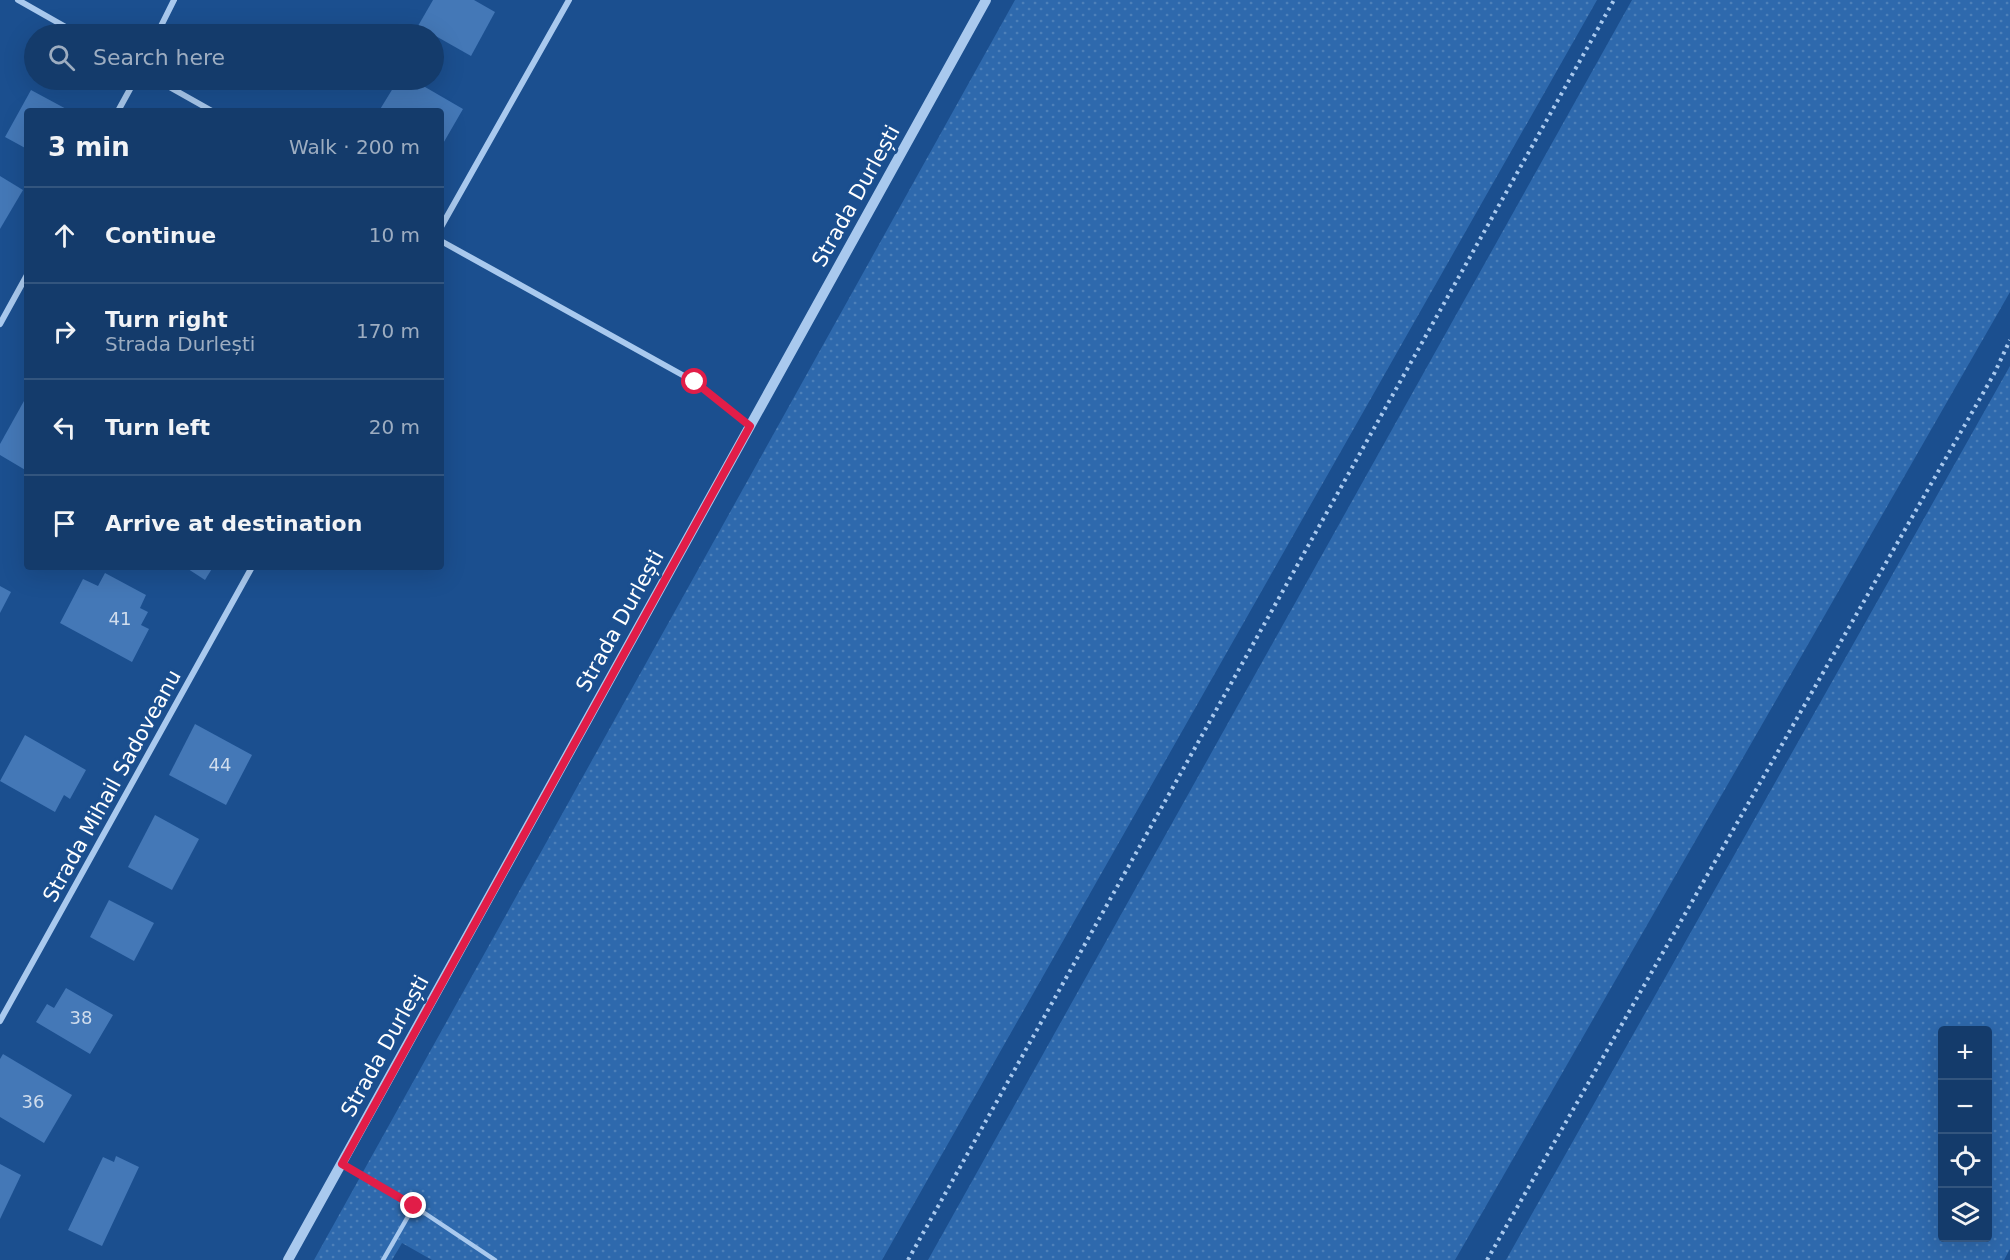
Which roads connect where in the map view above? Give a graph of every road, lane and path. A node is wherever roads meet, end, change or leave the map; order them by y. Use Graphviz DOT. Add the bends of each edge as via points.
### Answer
graph roads {
  1 [pos="18,0"];
  2 [pos="174,0"];
  3 [pos="569,0"];
  4 [pos="986,0"];
  5 [pos="1614,0"];
  6 [pos="60,24"];
  7 [pos="162,24"];
  8 [pos="130,90"];
  9 [pos="175,90"];
  10 [pos="120,108"];
  11 [pos="207,108"];
  12 [pos="444,222"];
  13 [pos="444,243"];
  14 [pos="24,280"];
  15 [pos="0,324"];
  16 [pos="2010,340"];
  17 [pos="750,426"];
  18 [pos="250,570"];
  19 [pos="0,1021"];
  20 [pos="342,1164"];
  21 [pos="414,1206"];
  22 [pos="288,1260"];
  23 [pos="383,1260"];
  24 [pos="495,1260"];
  25 [pos="908,1260"];
  26 [pos="1487,1260"];
  1 -- 6 [label="street"];
  2 -- 7 [label="street"];
  3 -- 12 [label="street"];
  4 -- 17 [label="street, Strada Durlești"];
  5 -- 25 [label="path"];
  8 -- 10 [label="street"];
  9 -- 11 [label="street"];
  13 -- 17 [label="street" via="695,382"];
  14 -- 15 [label="street"];
  16 -- 26 [label="path"];
  17 -- 20 [label="street, Strada Durlești"];
  18 -- 19 [label="street, Strada Mihail Sadoveanu"];
  20 -- 21 [label="lane"];
  20 -- 22 [label="street, Strada Durlești"];
  21 -- 23 [label="lane"];
  21 -- 24 [label="lane"];
}
